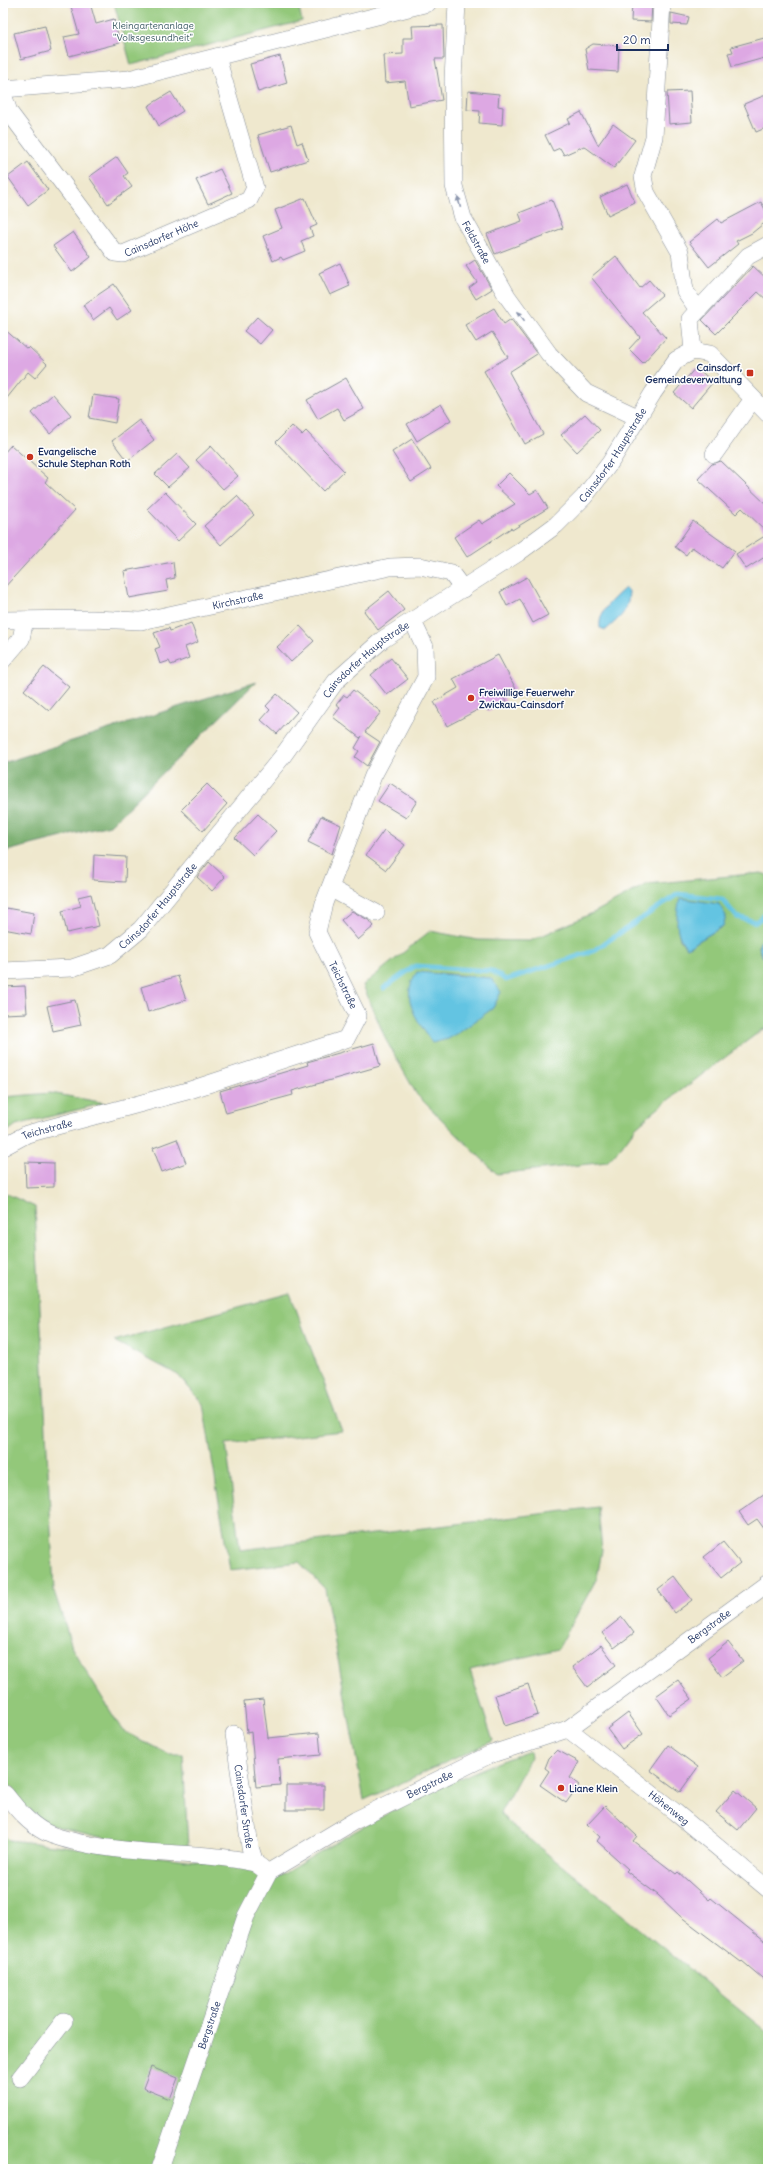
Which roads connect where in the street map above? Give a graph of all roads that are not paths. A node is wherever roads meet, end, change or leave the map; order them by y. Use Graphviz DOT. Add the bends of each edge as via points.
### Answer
graph roads {
  1 [pos="428,3"];
  2 [pos="457,3"];
  3 [pos="662,3"];
  4 [pos="217,57"];
  5 [pos="3,89"];
  6 [pos="3,94"];
  7 [pos="768,245"];
  8 [pos="698,310"];
  9 [pos="693,351"];
  10 [pos="753,399"];
  11 [pos="768,414"];
  12 [pos="638,417"];
  13 [pos="714,454"];
  14 [pos="463,589"];
  15 [pos="3,620"];
  16 [pos="25,620"];
  17 [pos="414,622"];
  18 [pos="3,660"];
  19 [pos="330,888"];
  20 [pos="376,913"];
  21 [pos="3,971"];
  22 [pos="3,1147"];
  23 [pos="768,1583"];
  24 [pos="568,1729"];
  25 [pos="234,1734"];
  26 [pos="5,1794"];
  27 [pos="262,1867"];
  28 [pos="768,1889"];
  29 [pos="64,2021"];
  30 [pos="20,2078"];
  31 [pos="160,2169"];
  1 -- 4 [label="street"];
  12 -- 2 [label="street, Feldstraße, one-way" via="586,393 544,347 507,296 463,218 454,186 453,79"];
  3 -- 8 [label="street" via="654,137 644,176 646,192 680,252 686,291"];
  4 -- 5 [label="street" via="129,79"];
  4 -- 6 [label="street, Cainsdorfer Höhe" via="255,188 249,200 123,254 115,253 9,112"];
  7 -- 8 [label="street" via="748,256"];
  8 -- 9 [label="street" via="690,319"];
  9 -- 10 [label="street" via="710,354"];
  9 -- 12 [label="street, Cainsdorfer Hauptstraße" via="676,360"];
  10 -- 11 [label="street"];
  10 -- 13 [label="street"];
  12 -- 14 [label="street, Cainsdorfer Hauptstraße" via="610,463 579,502 556,525"];
  14 -- 16 [label="street, Kirchstraße" via="451,573 420,566 390,567 141,621"];
  14 -- 17 [label="street, Cainsdorfer Hauptstraße"];
  15 -- 16 [label="street, Kirchstraße"];
  16 -- 18 [label="street" via="21,639"];
  17 -- 19 [label="street, Teichstraße" via="425,647 426,677 373,776"];
  17 -- 21 [label="street, Cainsdorfer Hauptstraße" via="382,640 336,681 282,757 136,933 110,955 72,968"];
  19 -- 20 [label="street"];
  19 -- 22 [label="street, Teichstraße" via="317,932 358,1016 346,1039 187,1091 27,1134"];
  23 -- 24 [label="street, Bergstraße"];
  24 -- 27 [label="street, Bergstraße" via="490,1755"];
  24 -- 28 [label="street, Höhenweg" via="675,1812"];
  25 -- 27 [label="street, Cainsdorfer Straße" via="250,1847"];
  26 -- 27 [label="street" via="25,1819 45,1832 74,1842 109,1849 233,1858"];
  27 -- 31 [label="street, Bergstraße"];
  29 -- 30 [label="street"];
}
